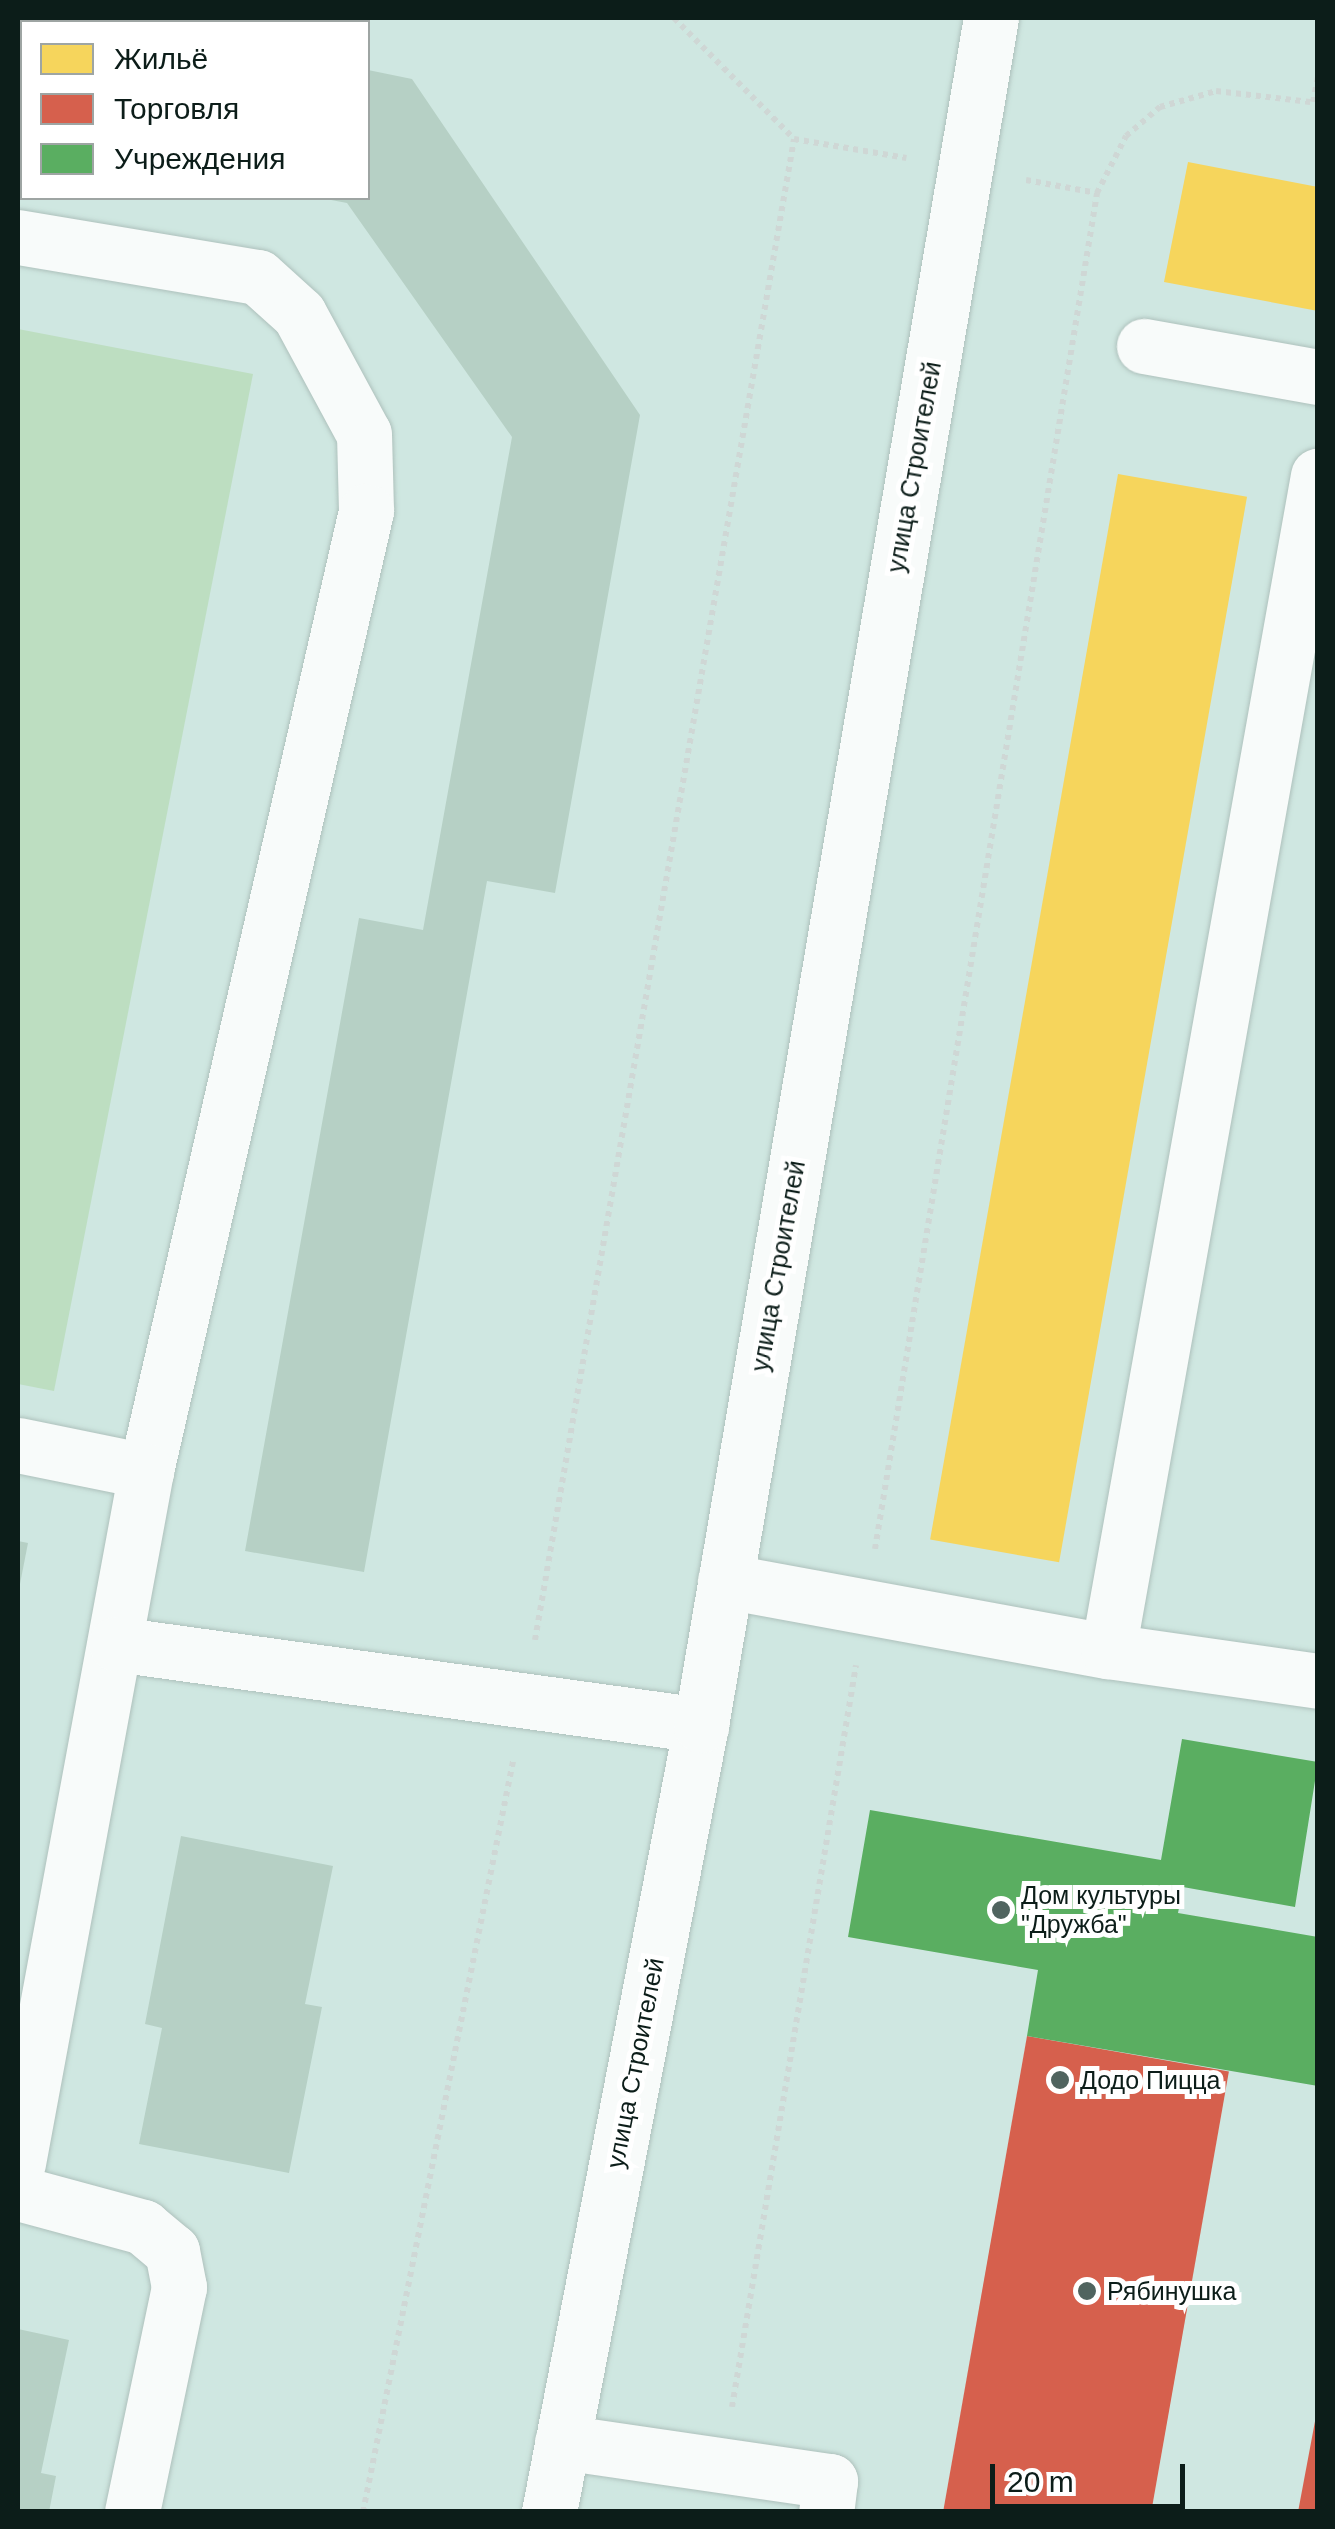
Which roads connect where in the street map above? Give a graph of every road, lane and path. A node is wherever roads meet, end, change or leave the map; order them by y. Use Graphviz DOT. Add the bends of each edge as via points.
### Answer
graph roads {
  1 [pos="674,18"];
  2 [pos="991,18"];
  3 [pos="1318,76"];
  4 [pos="1315,103"];
  5 [pos="794,138"];
  6 [pos="964,168"];
  7 [pos="18,238"];
  8 [pos="1144,346"];
  9 [pos="1318,377"];
  10 [pos="1318,476"];
  11 [pos="18,1445"];
  12 [pos="146,1471"];
  13 [pos="725,1581"];
  14 [pos="866,1607"];
  15 [pos="116,1644"];
  16 [pos="1108,1652"];
  17 [pos="1318,1681"];
  18 [pos="525,1699"];
  19 [pos="701,1725"];
  20 [pos="18,2162"];
  21 [pos="18,2194"];
  22 [pos="562,2442"];
  23 [pos="722,2466"];
  24 [pos="132,2512"];
  25 [pos="363,2512"];
  26 [pos="549,2512"];
  27 [pos="826,2512"];
  1 -- 5 [label="path"];
  2 -- 6 [label="street, улица Строителей"];
  3 -- 4 [label="path"];
  4 -- 14 [label="path" via="1216,90 1160,107 1126,136 1096,193"];
  5 -- 6 [label="path"];
  5 -- 18 [label="path"];
  6 -- 13 [label="street, улица Строителей"];
  7 -- 12 [label="street" via="258,277 299,314 364,434 366,511"];
  8 -- 9 [label="street"];
  10 -- 16 [label="street"];
  11 -- 12 [label="street"];
  12 -- 15 [label="street"];
  13 -- 14 [label="street"];
  13 -- 19 [label="street, улица Строителей"];
  14 -- 16 [label="street"];
  14 -- 23 [label="path"];
  15 -- 18 [label="street"];
  15 -- 20 [label="street"];
  16 -- 17 [label="street"];
  18 -- 19 [label="street"];
  18 -- 25 [label="path"];
  19 -- 22 [label="street, улица Строителей"];
  21 -- 24 [label="street" via="143,2227 172,2251 178,2287"];
  22 -- 23 [label="street"];
  22 -- 26 [label="street, улица Строителей"];
  23 -- 27 [label="street" via="830,2481"];
}
